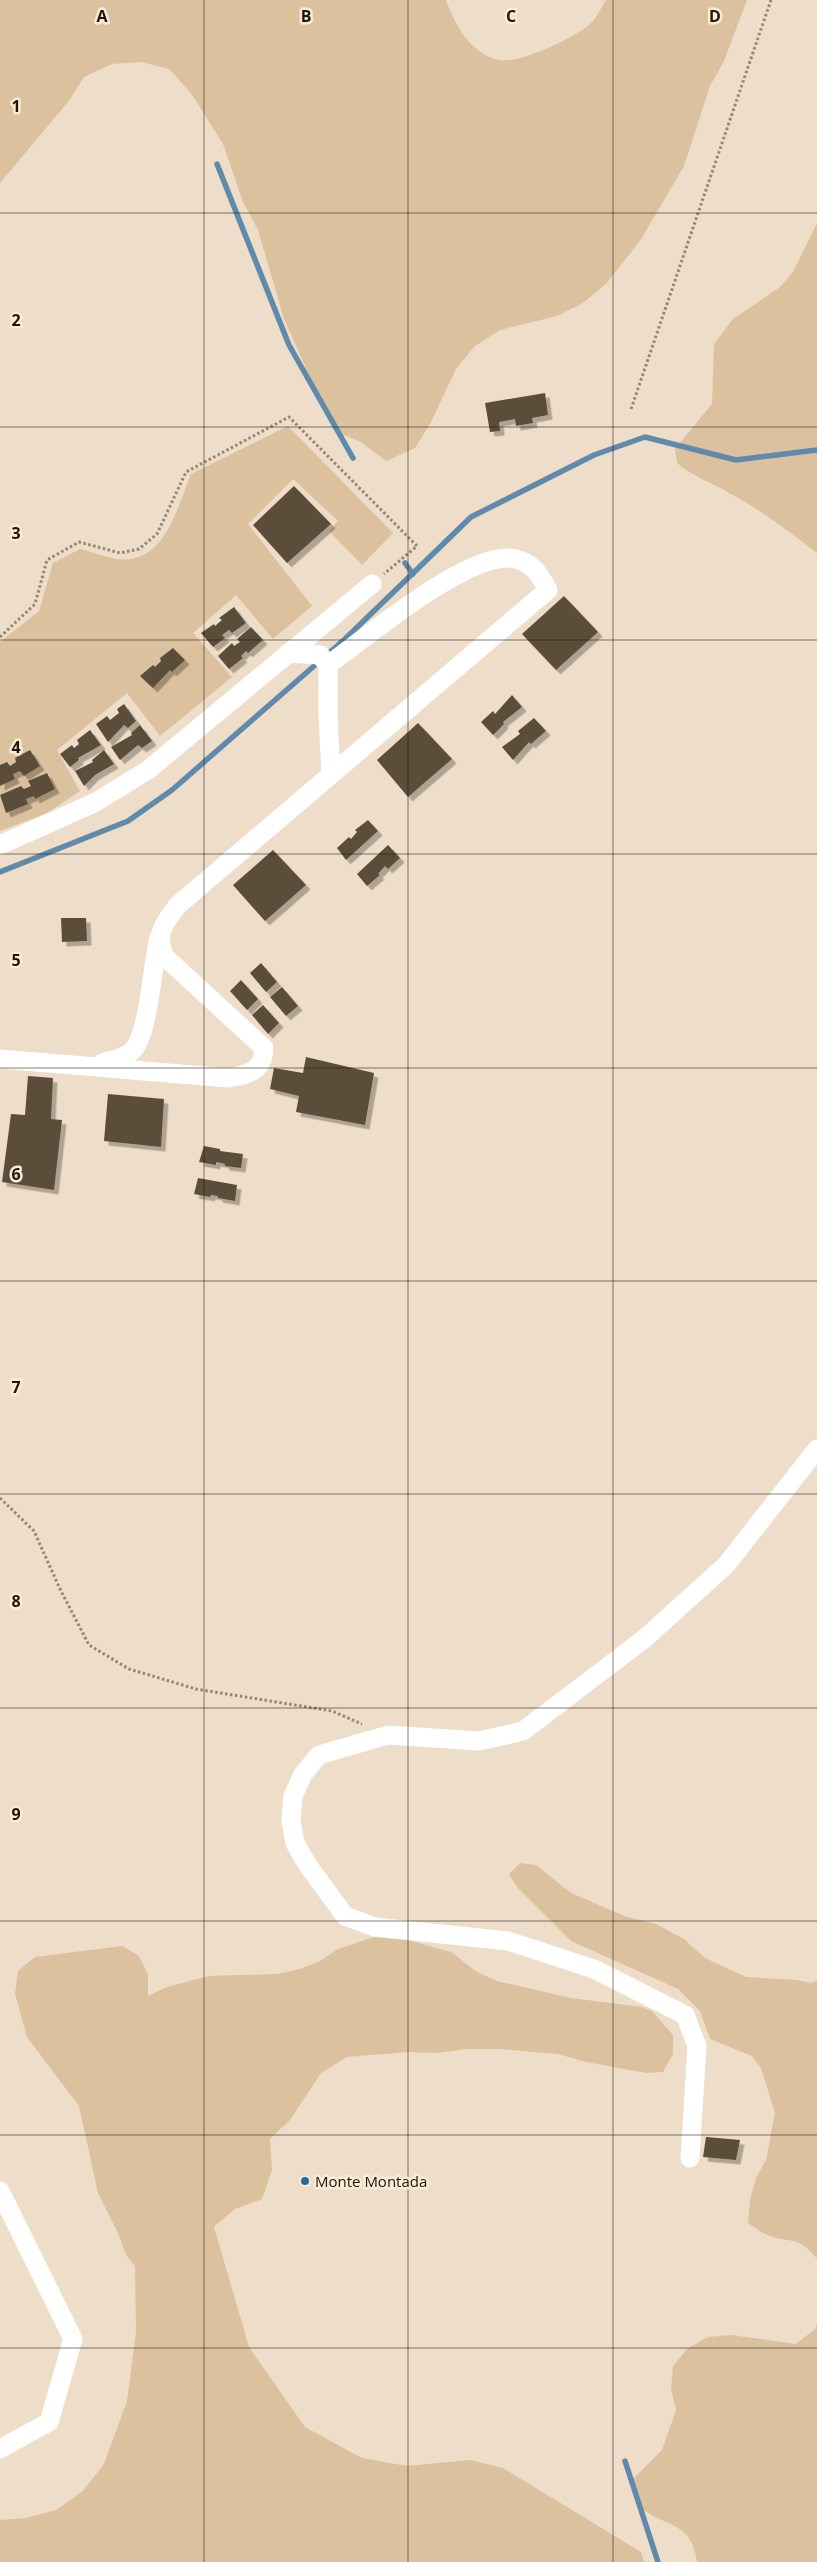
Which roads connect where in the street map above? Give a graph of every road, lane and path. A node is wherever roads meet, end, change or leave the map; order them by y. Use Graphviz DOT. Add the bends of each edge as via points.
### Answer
graph roads {
  1 [pos="771,0"];
  2 [pos="631,409"];
  3 [pos="372,584"];
  4 [pos="0,637"];
  5 [pos="288,653"];
  6 [pos="325,661"];
  7 [pos="331,774"];
  8 [pos="0,845"];
  9 [pos="161,928"];
  10 [pos="0,1058"];
  11 [pos="92,1066"];
  12 [pos="817,1450"];
  13 [pos="0,1498"];
  14 [pos="388,1735"];
  15 [pos="690,2158"];
  16 [pos="0,2191"];
  17 [pos="0,2449"];
  1 -- 2 [label="path"];
  3 -- 4 [label="path" via="417,546 289,417 186,472 157,534 139,548 120,553 79,542 47,560 35,604"];
  3 -- 5 [label="street"];
  5 -- 6 [label="street"];
  5 -- 8 [label="street" via="148,770 120,789"];
  6 -- 7 [label="street"];
  6 -- 7 [label="street" via="444,580 484,562 514,558 529,564 538,572 548,590"];
  7 -- 9 [label="street" via="178,905"];
  9 -- 11 [label="street" via="153,959 144,1030 138,1045 124,1056"];
  9 -- 11 [label="street" via="159,943 164,956 264,1048 263,1059 256,1070 228,1078"];
  10 -- 11 [label="street"];
  12 -- 14 [label="street" via="726,1565 644,1639 523,1731 479,1741"];
  13 -- 14 [label="path" via="34,1531 89,1645 129,1668 196,1689 332,1712"];
  14 -- 15 [label="street" via="319,1756 303,1774 293,1796 291,1820 295,1843 306,1864 345,1916 375,1927 508,1941 594,1968 685,2016 697,2046"];
  16 -- 17 [label="street" via="73,2339 49,2422"];
}
